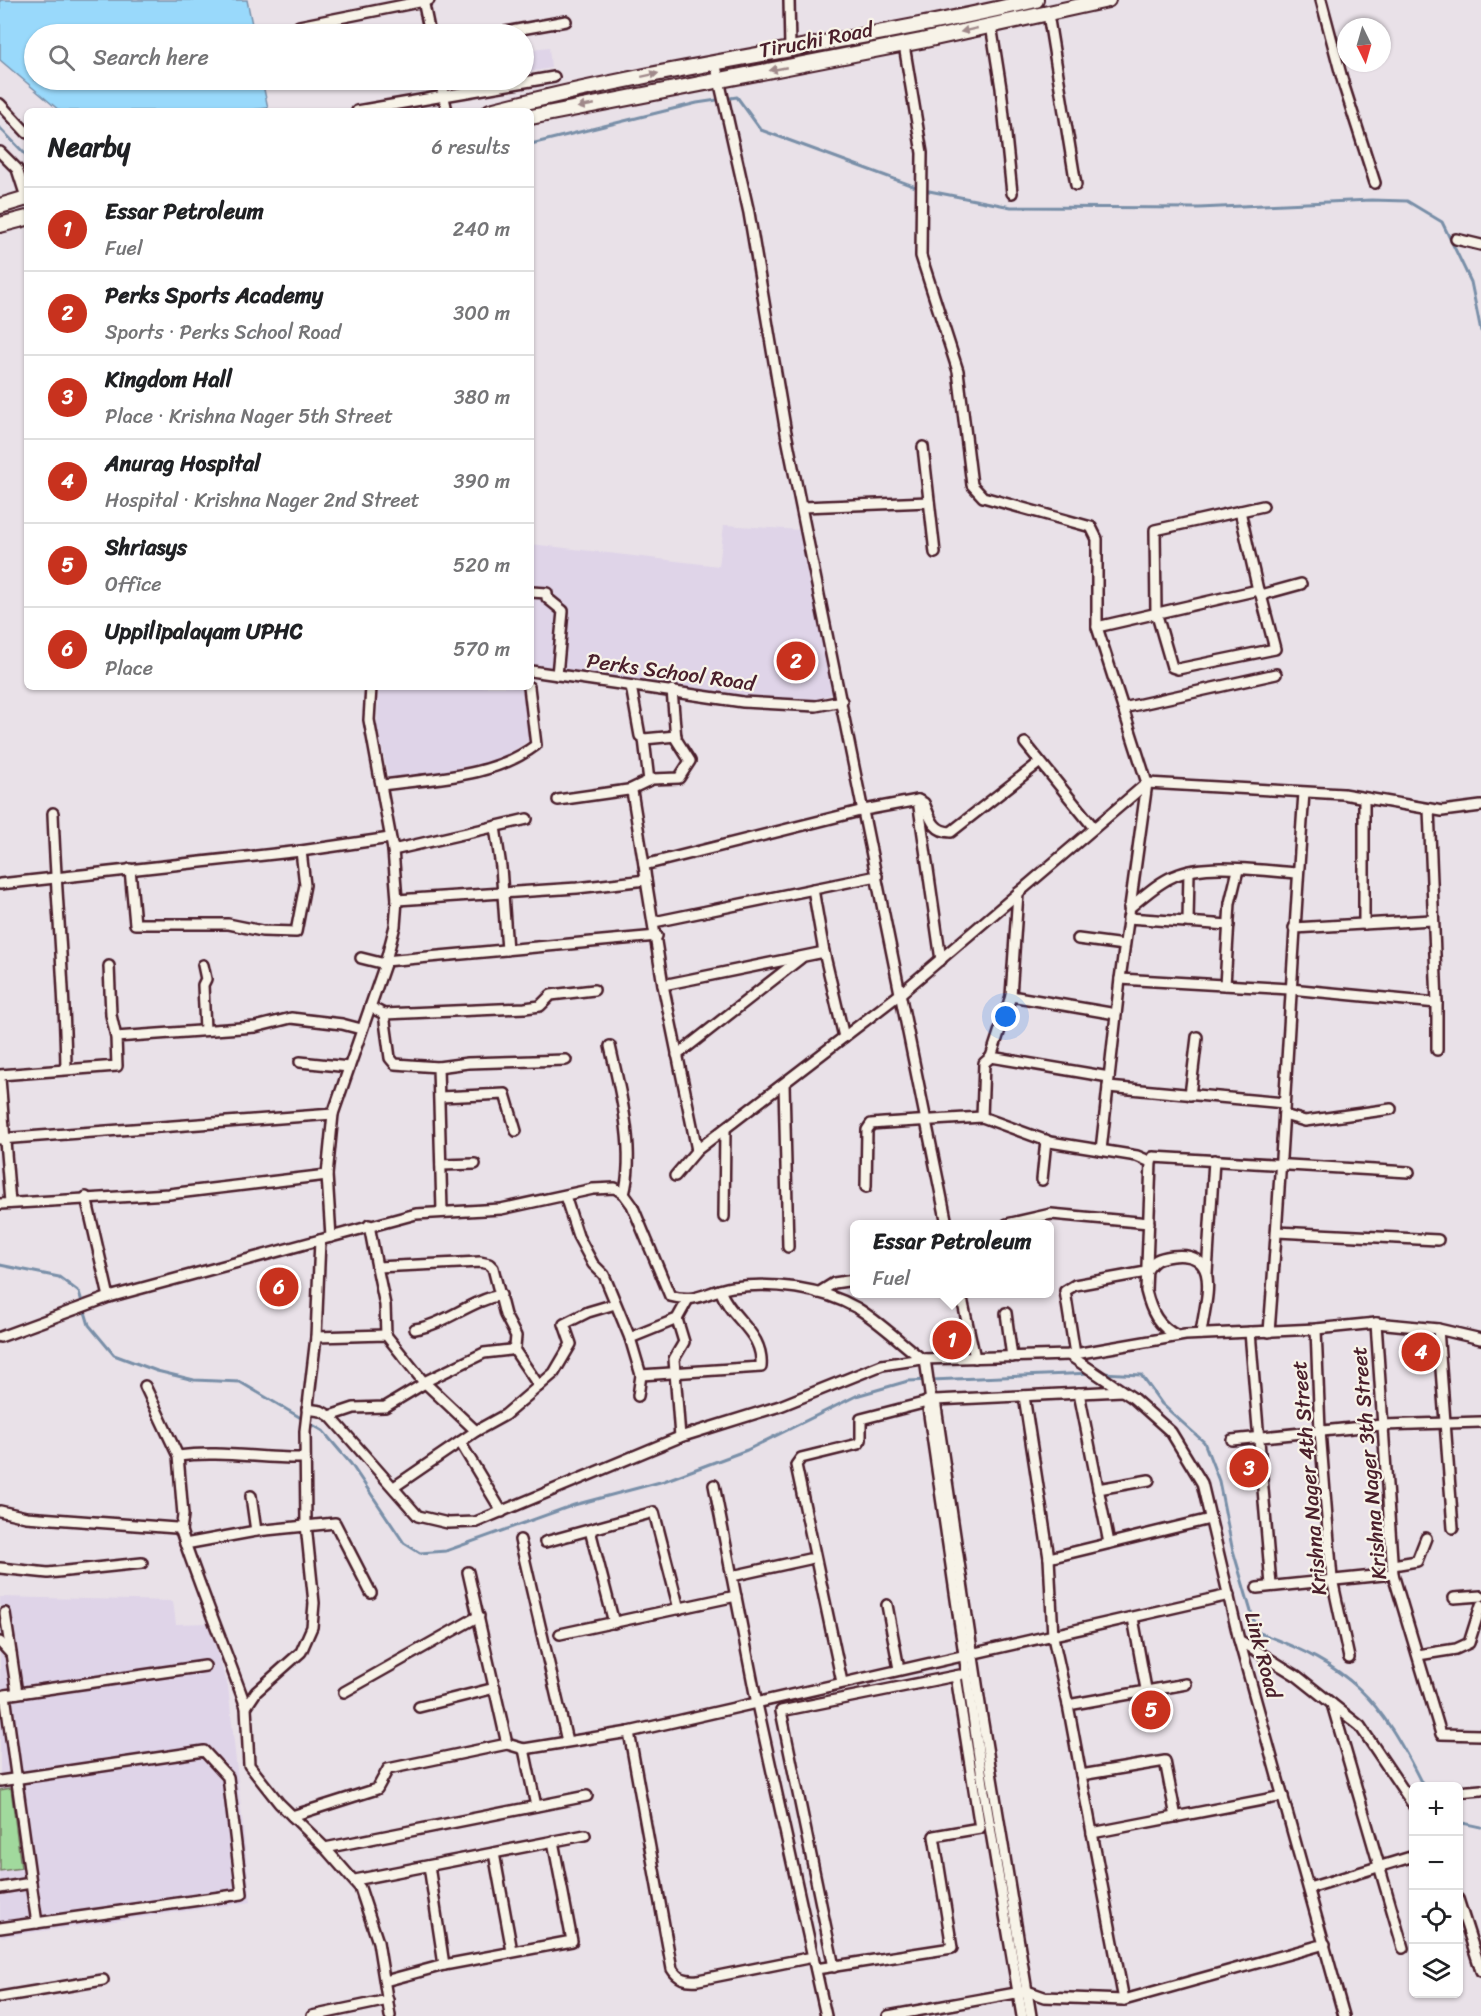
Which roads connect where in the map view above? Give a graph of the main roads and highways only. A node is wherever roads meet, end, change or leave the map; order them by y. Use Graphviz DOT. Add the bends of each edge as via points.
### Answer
graph roads {
  1 [pos="1032,0"];
  2 [pos="1108,0"];
  3 [pos="504,108"];
  4 [pos="534,117"];
  5 [pos="24,199"];
  6 [pos="0,206"];
  7 [pos="24,219"];
  8 [pos="0,225"];
  3 -- 1 [label="highway, one-way"];
  2 -- 4 [label="highway, Tiruchi Road, one-way" via="722,86"];
  5 -- 6 [label="highway"];
  7 -- 8 [label="highway"];
}
